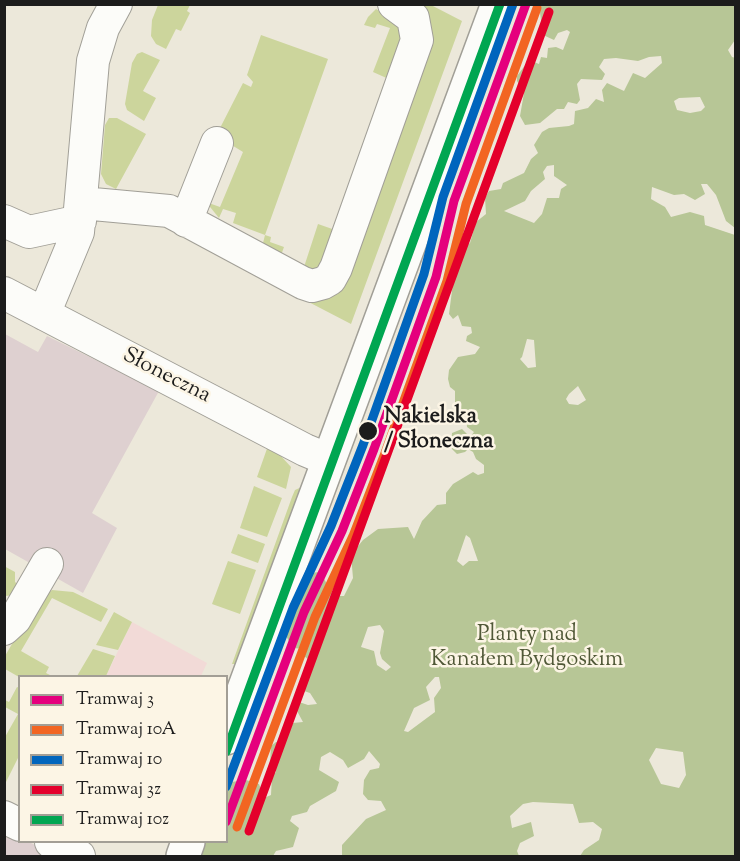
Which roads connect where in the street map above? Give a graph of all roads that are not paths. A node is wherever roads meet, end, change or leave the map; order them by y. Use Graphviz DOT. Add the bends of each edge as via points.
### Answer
graph roads {
  1 [pos="116,4"];
  2 [pos="394,4"];
  3 [pos="498,4"];
  4 [pos="218,143"];
  5 [pos="81,212"];
  6 [pos="4,221"];
  7 [pos="186,221"];
  8 [pos="4,293"];
  9 [pos="45,314"];
  10 [pos="329,460"];
  11 [pos="47,564"];
  12 [pos="4,629"];
  13 [pos="228,733"];
  14 [pos="4,817"];
  15 [pos="18,824"];
  16 [pos="53,843"];
  17 [pos="79,856"];
  1 -- 5 [label="street" via="103,28 93,62"];
  2 -- 7 [label="street" via="413,18 417,40 333,275 323,283 308,286 249,242"];
  3 -- 10 [label="main road"];
  4 -- 7 [label="street"];
  5 -- 6 [label="street" via="29,232"];
  5 -- 7 [label="street" via="169,212"];
  5 -- 9 [label="street" via="75,241"];
  8 -- 9 [label="street, Słoneczna"];
  9 -- 10 [label="street, Słoneczna"];
  10 -- 13 [label="main road"];
  11 -- 12 [label="street" via="15,619"];
  14 -- 15 [label="street"];
  16 -- 17 [label="street"];
}
